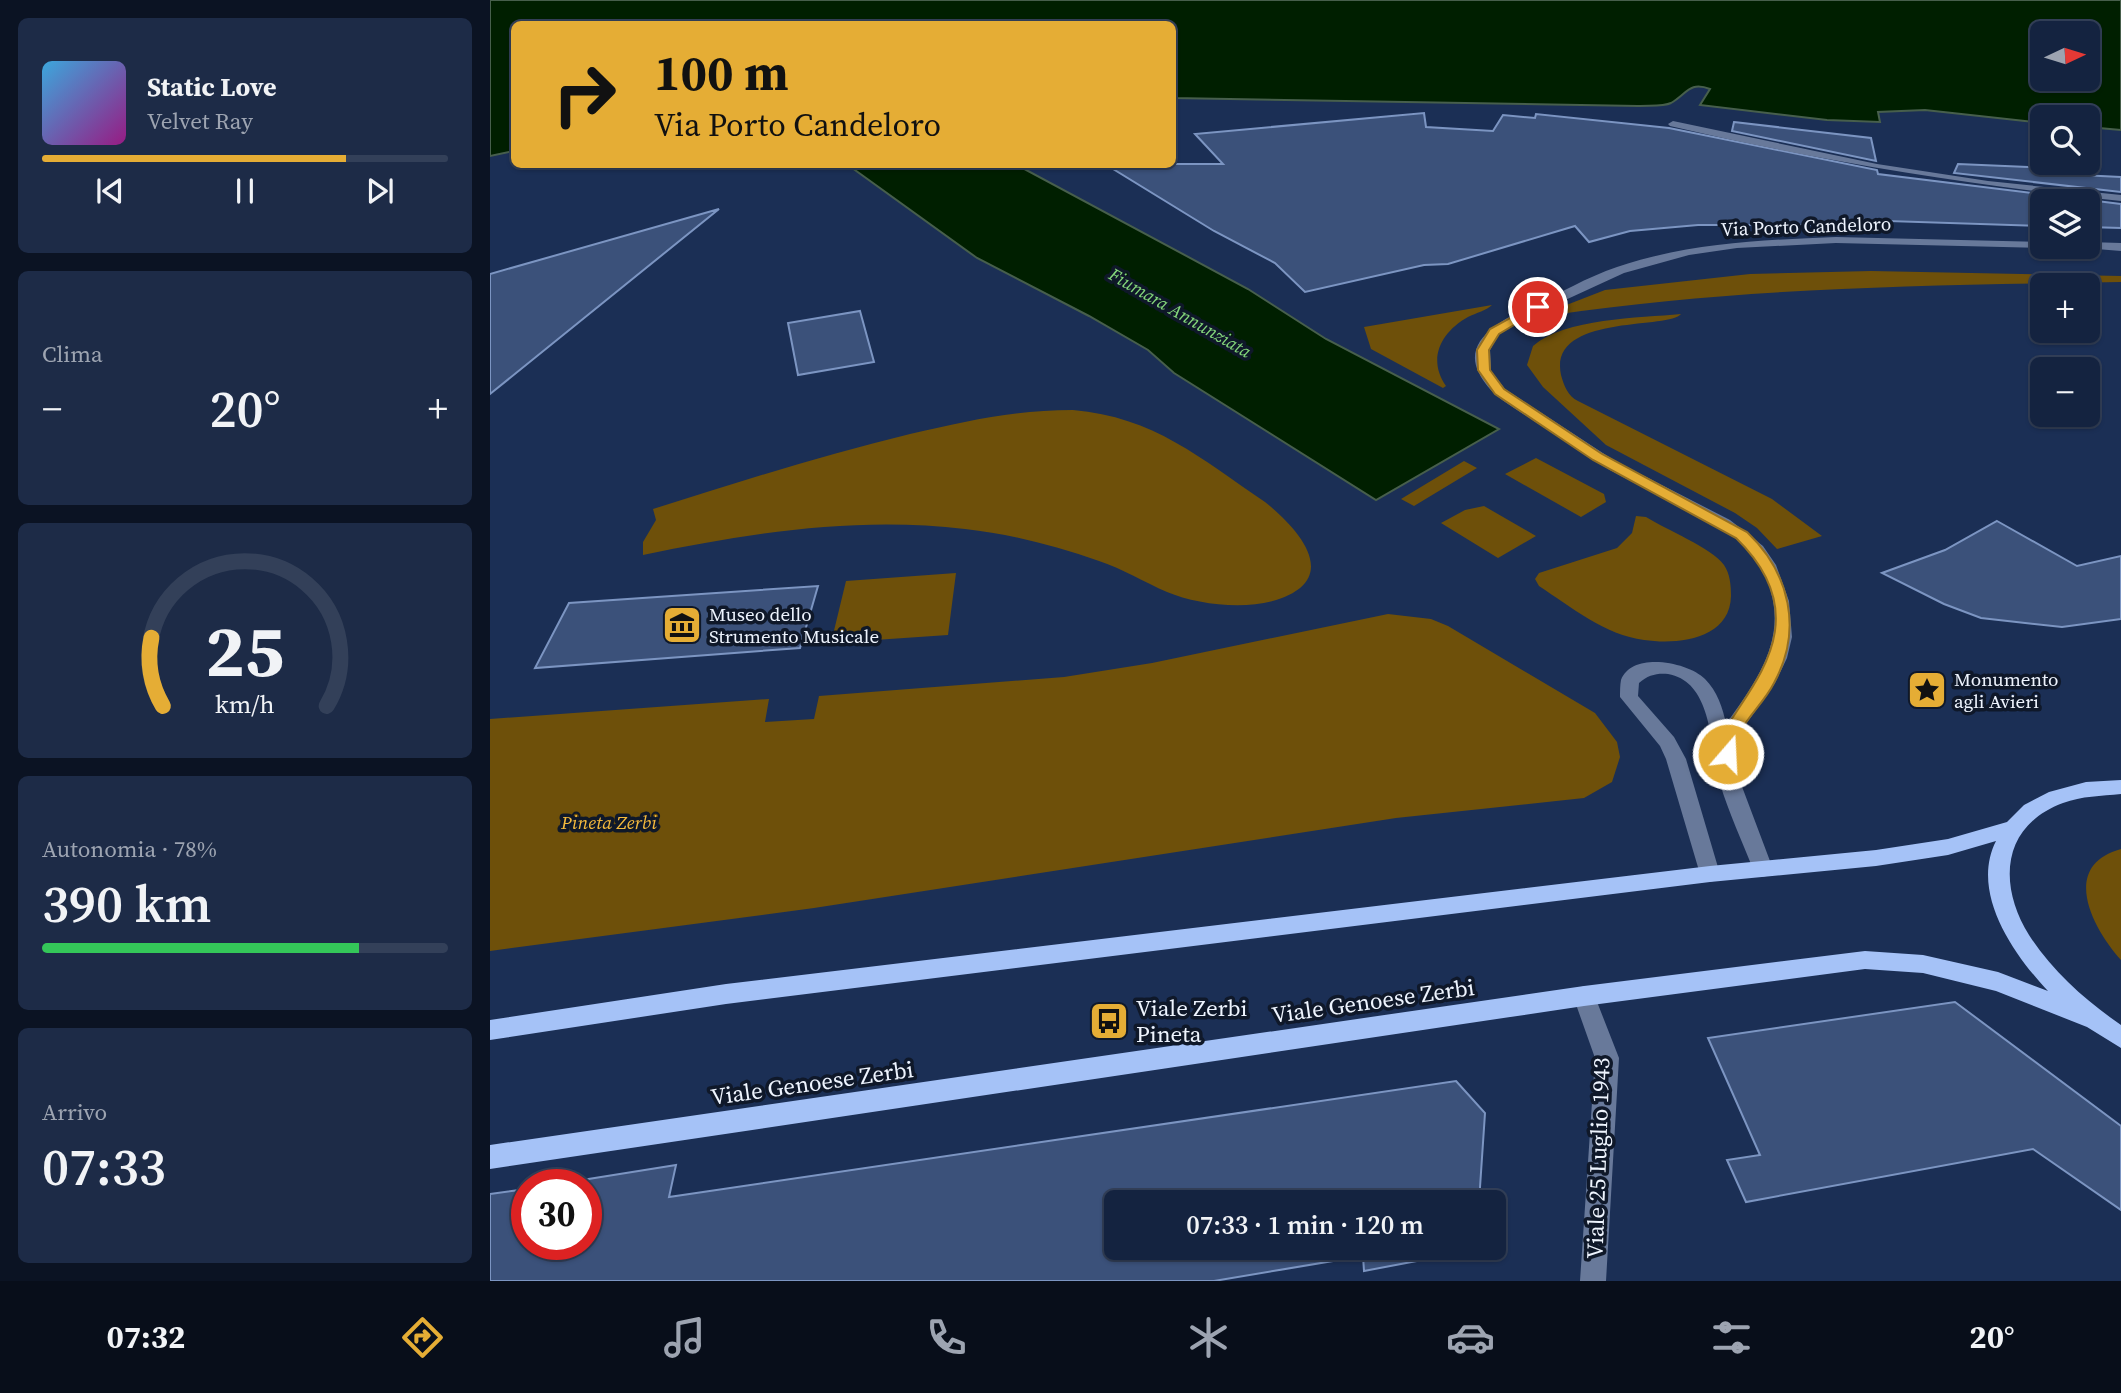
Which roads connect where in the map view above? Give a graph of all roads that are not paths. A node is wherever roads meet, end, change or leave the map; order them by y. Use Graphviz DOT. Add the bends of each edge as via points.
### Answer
graph roads {
  1 [pos="1673,124"];
  2 [pos="2121,198"];
  3 [pos="2030,245"];
  4 [pos="2100,246"];
  5 [pos="2121,247"];
  6 [pos="1728,777"];
  7 [pos="2121,787"];
  8 [pos="2012,828"];
  9 [pos="1763,869"];
  10 [pos="1710,874"];
  11 [pos="1584,996"];
  12 [pos="2091,1018"];
  13 [pos="490,1030"];
  14 [pos="2121,1038"];
  15 [pos="490,1157"];
  16 [pos="1593,1281"];
  1 -- 2 [label="street" via="1877,167"];
  3 -- 6 [label="street, Via Porto Candeloro" via="1825,241 1689,252 1620,270 1518,317 1494,331 1483,350 1484,370 1500,392 1602,459 1724,523 1768,565 1781,601 1783,637 1766,683 1730,733"];
  4 -- 5 [label="street"];
  6 -- 9 [label="street"];
  6 -- 10 [label="street" via="1706,692 1699,684 1668,668 1636,674 1630,681 1629,697 1667,741"];
  7 -- 8 [label="main road, Viale Genoese Zerbi" via="2068,791 2035,805"];
  8 -- 9 [label="main road, Viale Genoese Zerbi" via="1948,847"];
  8 -- 12 [label="main road, Viale Genoese Zerbi" via="2001,851 1999,878 2006,908 2021,940 2050,980"];
  9 -- 10 [label="main road, Viale Genoese Zerbi"];
  10 -- 13 [label="main road, Viale Genoese Zerbi" via="726,994"];
  11 -- 12 [label="main road, Viale Genoese Zerbi" via="1866,960 1923,964 1998,982"];
  11 -- 15 [label="main road, Viale Genoese Zerbi"];
  11 -- 16 [label="street, Viale 25 Luglio 1943" via="1606,1058"];
  12 -- 14 [label="main road, Viale Genoese Zerbi"];
}
